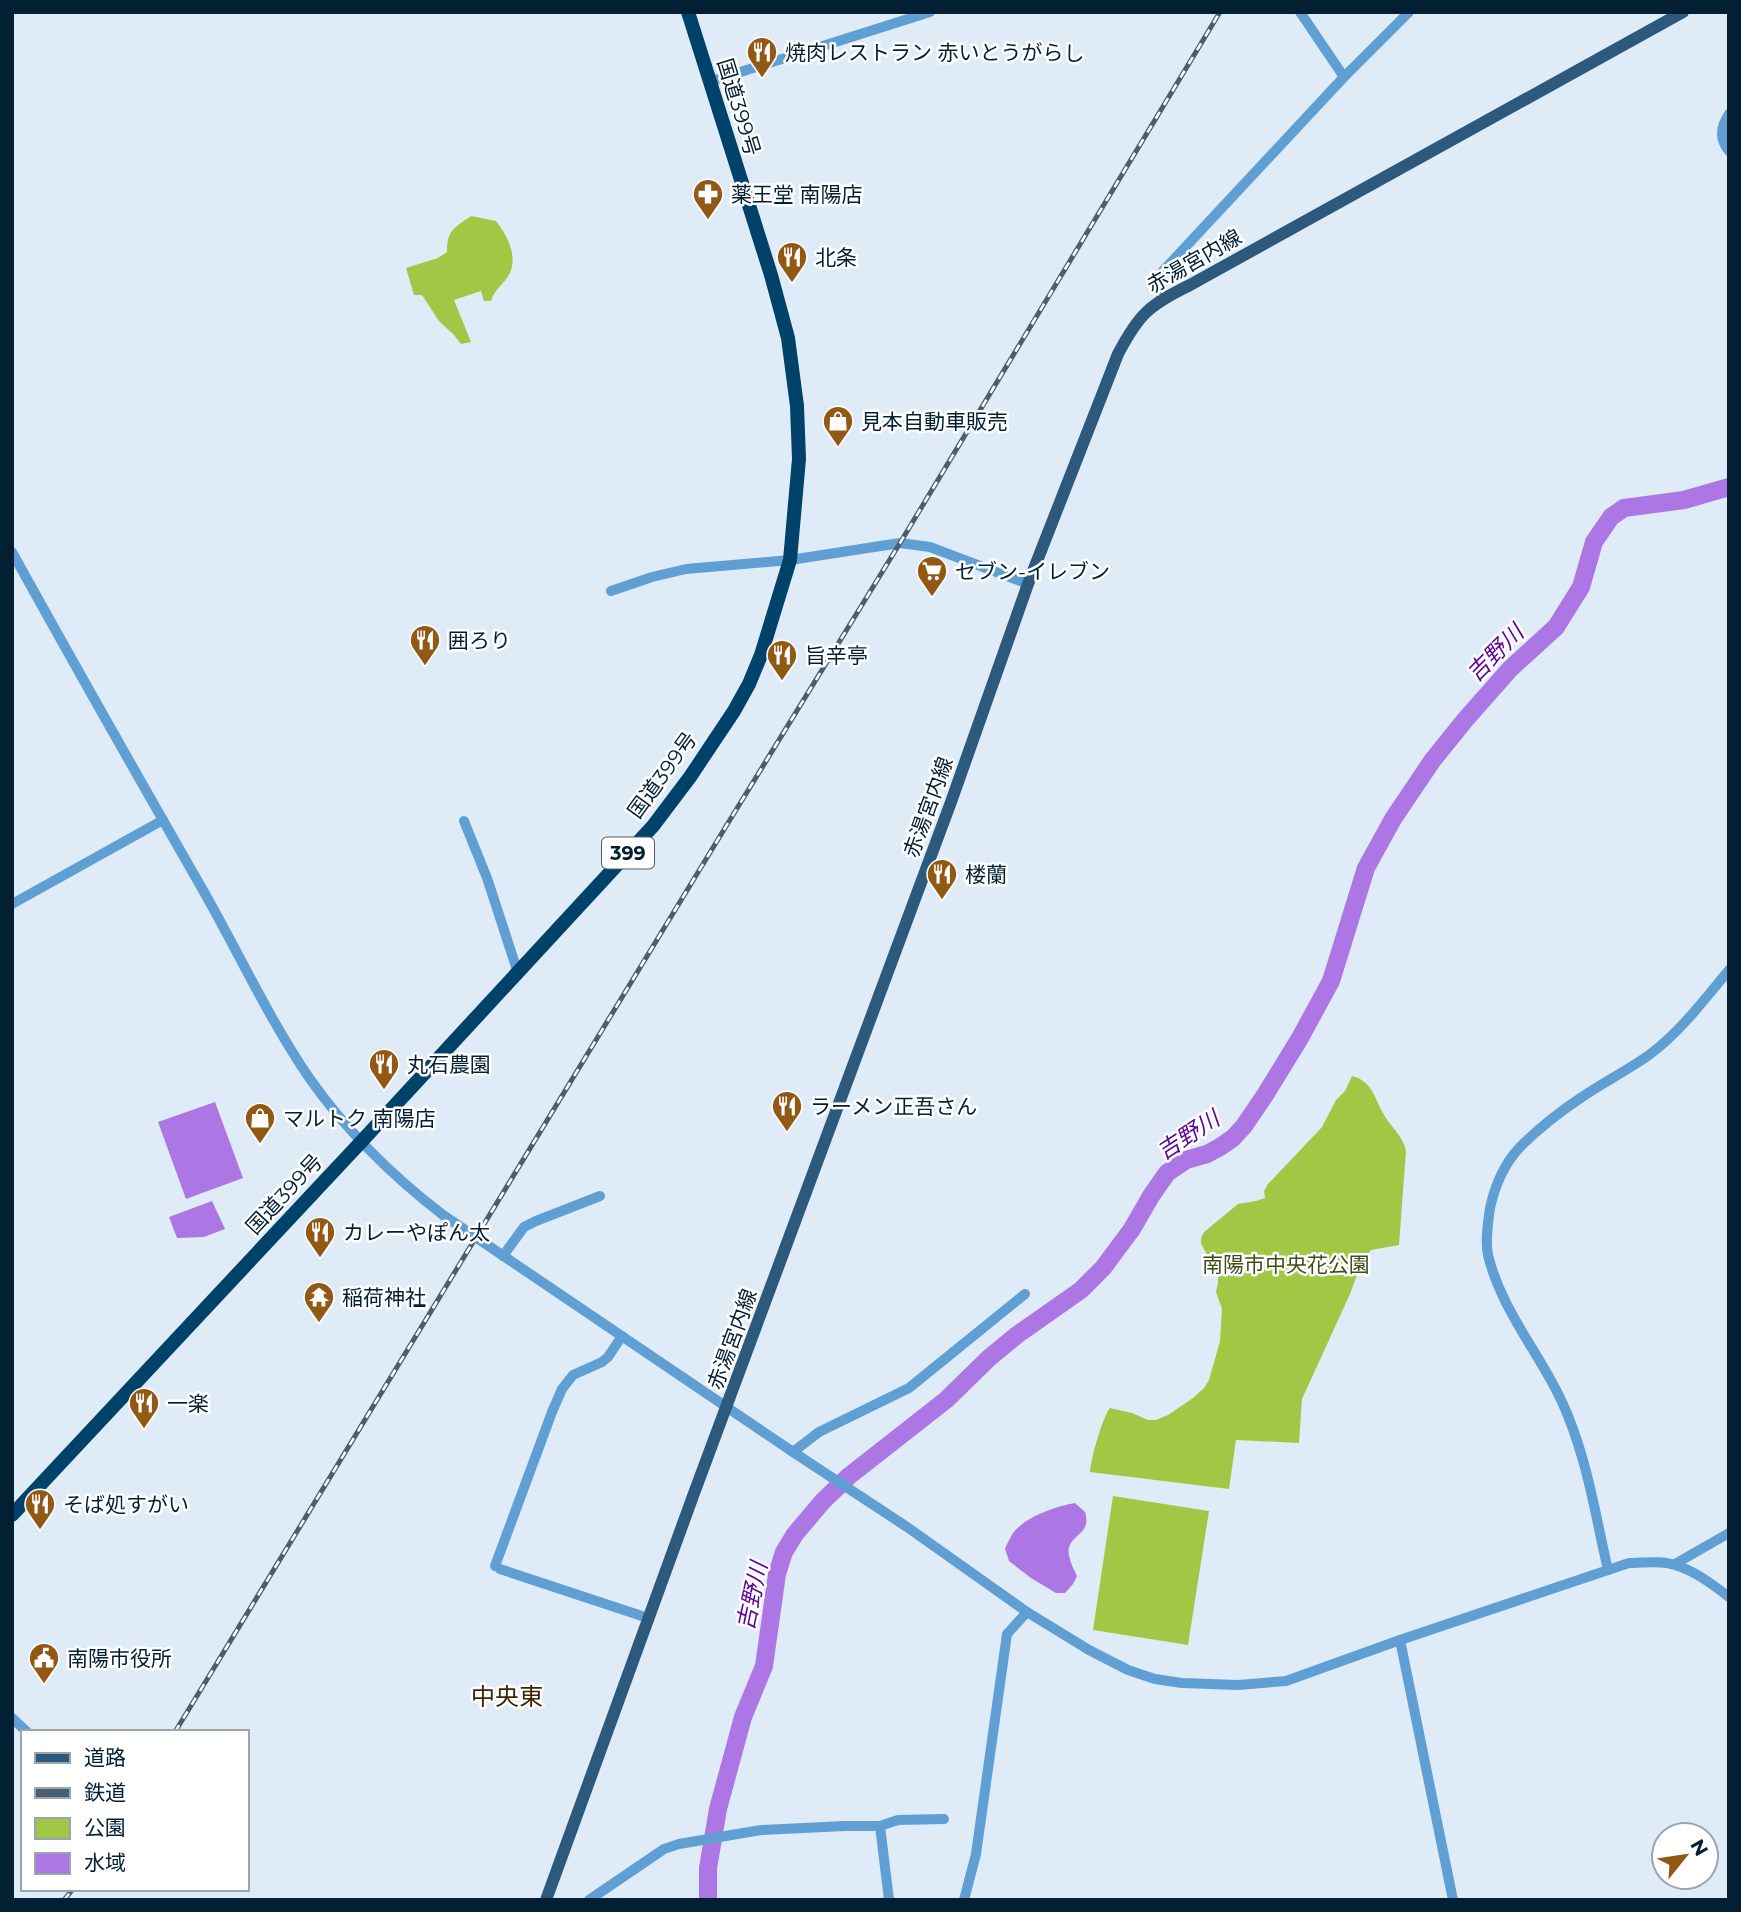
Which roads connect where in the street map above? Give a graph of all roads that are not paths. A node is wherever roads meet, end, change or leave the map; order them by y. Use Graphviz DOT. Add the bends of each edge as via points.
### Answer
graph roads {
  1 [pos="688,12"];
  2 [pos="930,12"];
  3 [pos="1300,12"];
  4 [pos="1409,12"];
  5 [pos="1683,12"];
  6 [pos="1345,77"];
  7 [pos="709,82"];
  8 [pos="1729,114"];
  9 [pos="1729,151"];
  10 [pos="1161,299"];
  11 [pos="12,552"];
  12 [pos="790,560"];
  13 [pos="1028,584"];
  14 [pos="611,592"];
  15 [pos="163,820"];
  16 [pos="464,821"];
  17 [pos="12,904"];
  18 [pos="1729,970"];
  19 [pos="518,973"];
  20 [pos="361,1142"];
  21 [pos="600,1196"];
  22 [pos="503,1256"];
  23 [pos="1025,1294"];
  24 [pos="622,1336"];
  25 [pos="727,1407"];
  26 [pos="793,1452"];
  27 [pos="12,1515"];
  28 [pos="1729,1533"];
  29 [pos="1675,1564"];
  30 [pos="1608,1570"];
  31 [pos="1729,1597"];
  32 [pos="1027,1612"];
  33 [pos="648,1618"];
  34 [pos="1400,1640"];
  35 [pos="12,1718"];
  36 [pos="25,1730"];
  37 [pos="944,1819"];
  38 [pos="880,1826"];
  39 [pos="546,1900"];
  40 [pos="589,1900"];
  41 [pos="889,1900"];
  42 [pos="964,1900"];
  43 [pos="1453,1900"];
  1 -- 7 [label="highway, 国道399号 / 399"];
  2 -- 7 [label="street"];
  3 -- 6 [label="street"];
  4 -- 6 [label="street"];
  5 -- 10 [label="main road, 赤湯宮内線"];
  6 -- 10 [label="street" via="1163,271"];
  7 -- 12 [label="highway, 国道399号 / 399" via="788,338 799,459"];
  8 -- 9 [label="street" via="1722,126 1722,139"];
  10 -- 13 [label="main road, 赤湯宮内線" via="1144,313 1118,355"];
  11 -- 15 [label="street"];
  12 -- 13 [label="street" via="900,543 930,547"];
  12 -- 14 [label="street" via="686,569"];
  12 -- 19 [label="highway, 国道399号 / 399" via="749,684 697,766 653,826"];
  13 -- 25 [label="main road, 赤湯宮内線"];
  15 -- 17 [label="street"];
  15 -- 20 [label="street" via="280,1032"];
  16 -- 19 [label="street"];
  18 -- 30 [label="street" via="1676,1032 1580,1098 1520,1148 1503,1168 1493,1194 1487,1253 1499,1288 1568,1416 1587,1473"];
  19 -- 20 [label="highway, 国道399号 / 399"];
  20 -- 22 [label="street" via="409,1189"];
  20 -- 27 [label="highway, 国道399号 / 399"];
  21 -- 22 [label="street" via="524,1227"];
  22 -- 24 [label="street"];
  23 -- 26 [label="street" via="909,1388 818,1432"];
  24 -- 25 [label="street"];
  24 -- 33 [label="street" via="602,1363 573,1375 562,1389 498,1568"];
  25 -- 26 [label="street"];
  25 -- 33 [label="main road, 赤湯宮内線"];
  26 -- 32 [label="street"];
  28 -- 29 [label="street"];
  29 -- 30 [label="street" via="1629,1563"];
  29 -- 31 [label="street"];
  30 -- 34 [label="street"];
  32 -- 34 [label="street" via="1128,1670 1182,1683 1286,1681"];
  32 -- 42 [label="street" via="1007,1634 976,1854"];
  33 -- 39 [label="main road, 赤湯宮内線"];
  34 -- 43 [label="street"];
  35 -- 36 [label="street"];
  37 -- 38 [label="street" via="898,1820"];
  38 -- 40 [label="street" via="761,1830 679,1844 664,1849"];
  38 -- 41 [label="street"];
}
